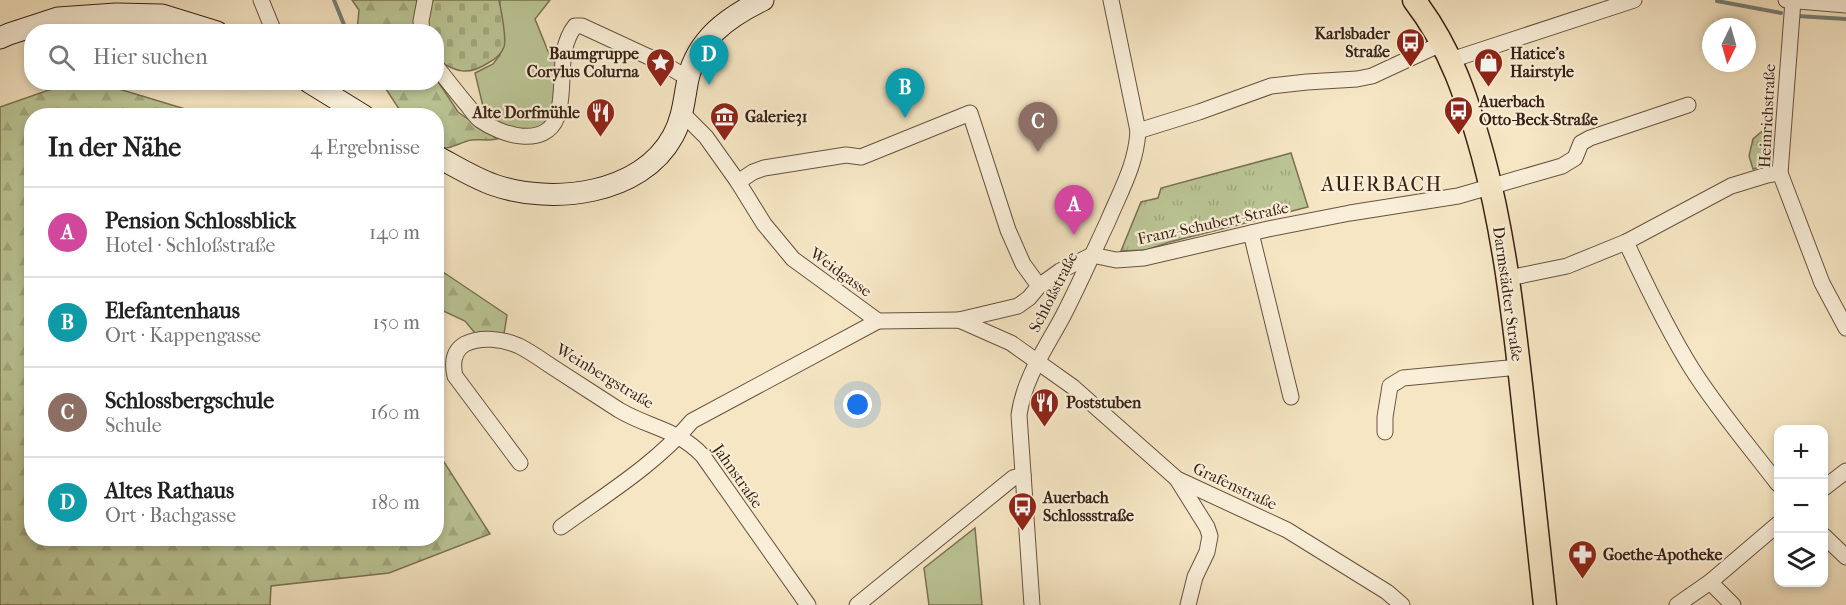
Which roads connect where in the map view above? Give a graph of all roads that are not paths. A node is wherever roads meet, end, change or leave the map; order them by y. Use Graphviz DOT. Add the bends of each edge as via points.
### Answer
graph roads {
  1 [pos="261,0"];
  2 [pos="425,0"];
  3 [pos="764,0"];
  4 [pos="1111,0"];
  5 [pos="1414,0"];
  6 [pos="1634,0"];
  7 [pos="1789,1"];
  8 [pos="1846,5"];
  9 [pos="40,24"];
  10 [pos="191,24"];
  11 [pos="271,24"];
  12 [pos="421,24"];
  13 [pos="24,29"];
  14 [pos="0,38"];
  15 [pos="1447,51"];
  16 [pos="444,76"];
  17 [pos="688,78"];
  18 [pos="322,90"];
  19 [pos="1688,105"];
  20 [pos="351,108"];
  21 [pos="683,114"];
  22 [pos="1138,131"];
  23 [pos="444,160"];
  24 [pos="1780,173"];
  25 [pos="738,182"];
  26 [pos="1490,186"];
  27 [pos="1251,233"];
  28 [pos="1626,242"];
  29 [pos="1092,255"];
  30 [pos="1509,278"];
  31 [pos="1039,286"];
  32 [pos="959,320"];
  33 [pos="878,321"];
  34 [pos="1846,327"];
  35 [pos="1037,362"];
  36 [pos="1519,367"];
  37 [pos="1291,397"];
  38 [pos="1385,432"];
  39 [pos="680,436"];
  40 [pos="520,463"];
  41 [pos="1846,471"];
  42 [pos="1023,475"];
  43 [pos="1177,479"];
  44 [pos="1775,479"];
  45 [pos="1828,485"];
  46 [pos="561,527"];
  47 [pos="1774,528"];
  48 [pos="1828,540"];
  49 [pos="1846,557"];
  50 [pos="1710,582"];
  51 [pos="808,605"];
  52 [pos="857,605"];
  53 [pos="1032,605"];
  54 [pos="1188,605"];
  55 [pos="1402,605"];
  56 [pos="1545,605"];
  57 [pos="1677,605"];
  58 [pos="1733,605"];
  1 -- 11 [label="street"];
  2 -- 12 [label="street"];
  3 -- 17 [label="main road" via="712,33"];
  4 -- 22 [label="street, Schloßstraße"];
  5 -- 15 [label="main road, Darmstädter Straße"];
  6 -- 15 [label="street"];
  7 -- 8 [label="street"];
  7 -- 24 [label="street, Heinrichstraße"];
  9 -- 10 [label="main road" via="58,18 116,14 162,15"];
  13 -- 14 [label="main road"];
  15 -- 22 [label="street" via="1357,79 1271,86"];
  15 -- 26 [label="main road, Darmstädter Straße" via="1472,118"];
  16 -- 17 [label="street" via="479,120 512,135 526,136 544,132 557,117 561,67 574,26 582,26"];
  17 -- 21 [label="main road"];
  18 -- 20 [label="main road"];
  19 -- 26 [label="street, Franz-Schubert-Straße" via="1590,138 1581,143 1575,158 1562,166"];
  21 -- 23 [label="main road" via="671,140 647,167 631,178 581,192 517,191 493,185"];
  21 -- 25 [label="street, Weidgasse" via="706,137"];
  22 -- 29 [label="street, Schloßstraße" via="1131,167"];
  24 -- 28 [label="street" via="1731,186"];
  24 -- 34 [label="street, Heinrichstraße" via="1822,283"];
  25 -- 31 [label="street" via="764,168 846,155 861,157 970,113 1008,230 1023,264"];
  25 -- 33 [label="street, Weidgasse" via="764,224 793,259"];
  26 -- 27 [label="street, Franz-Schubert-Straße" via="1458,196"];
  26 -- 30 [label="main road, Darmstädter Straße"];
  27 -- 29 [label="street, Franz-Schubert-Straße" via="1144,258 1116,260"];
  27 -- 37 [label="street"];
  28 -- 30 [label="street" via="1567,266"];
  28 -- 44 [label="street" via="1692,368"];
  29 -- 31 [label="street"];
  29 -- 35 [label="street, Schloßstraße"];
  30 -- 36 [label="main road, Darmstädter Straße"];
  31 -- 32 [label="street" via="1018,306"];
  32 -- 33 [label="street, Weidgasse"];
  32 -- 35 [label="street, Weidgasse" via="1011,343"];
  33 -- 39 [label="street" via="692,421"];
  35 -- 42 [label="street, Schloßstraße" via="1021,398"];
  35 -- 43 [label="street, Grafenstraße" via="1073,387"];
  36 -- 38 [label="street" via="1403,378 1390,386"];
  36 -- 56 [label="main road, Darmstädter Straße"];
  39 -- 40 [label="street, Weinbergstraße" via="622,412 518,346 495,340 471,341 455,353 455,376"];
  39 -- 46 [label="street"];
  39 -- 51 [label="street, Jahnstraße" via="703,456"];
  41 -- 45 [label="street"];
  42 -- 52 [label="street" via="1013,478"];
  42 -- 53 [label="street, Schloßstraße"];
  43 -- 54 [label="street" via="1210,537"];
  43 -- 55 [label="street, Grafenstraße" via="1287,530"];
  47 -- 50 [label="street"];
  48 -- 49 [label="street"];
  50 -- 57 [label="street"];
  50 -- 58 [label="street"];
}
